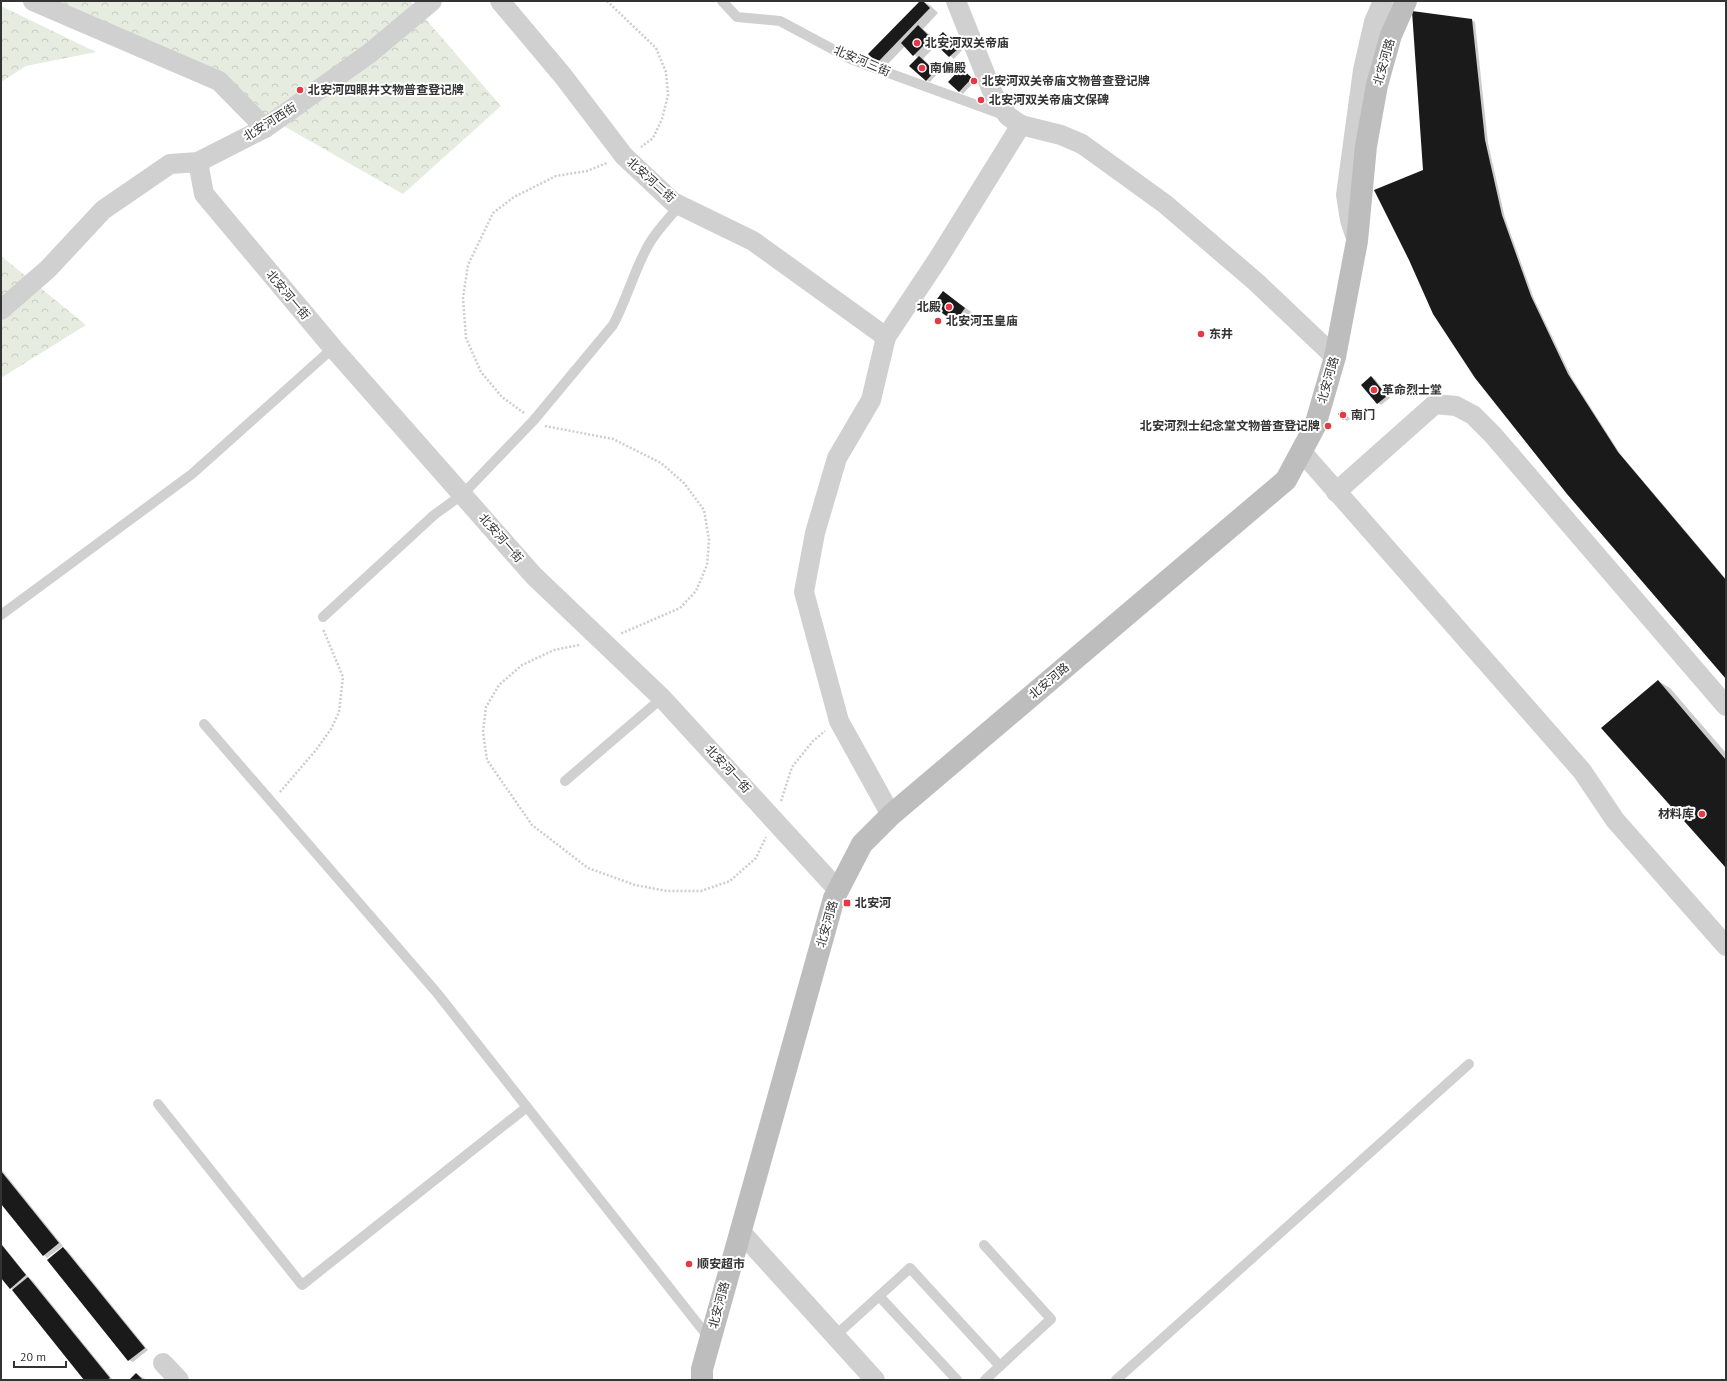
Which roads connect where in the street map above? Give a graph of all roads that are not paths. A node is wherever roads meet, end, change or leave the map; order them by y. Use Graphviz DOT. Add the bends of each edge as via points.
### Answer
graph roads {
  1 [pos="34,1"];
  2 [pos="432,1"];
  3 [pos="500,1"];
  4 [pos="722,1"];
  5 [pos="956,1"];
  6 [pos="1383,1"];
  7 [pos="1406,1"];
  8 [pos="1015,121"];
  9 [pos="265,128"];
  10 [pos="198,162"];
  11 [pos="680,205"];
  12 [pos="1357,241"];
  13 [pos="1,310"];
  14 [pos="886,337"];
  15 [pos="333,348"];
  16 [pos="1335,357"];
  17 [pos="1302,452"];
  18 [pos="1336,492"];
  19 [pos="462,494"];
  20 [pos="1,615"];
  21 [pos="323,617"];
  22 [pos="662,698"];
  23 [pos="1726,706"];
  24 [pos="204,724"];
  25 [pos="565,781"];
  26 [pos="891,815"];
  27 [pos="838,890"];
  28 [pos="1726,946"];
  29 [pos="1469,1064"];
  30 [pos="158,1104"];
  31 [pos="527,1106"];
  32 [pos="740,1231"];
  33 [pos="984,1245"];
  34 [pos="879,1296"];
  35 [pos="835,1336"];
  36 [pos="710,1339"];
  37 [pos="163,1363"];
  38 [pos="1000,1366"];
  39 [pos="179,1380"];
  40 [pos="702,1380"];
  41 [pos="875,1380"];
  42 [pos="957,1380"];
  43 [pos="985,1380"];
  44 [pos="1116,1380"];
  1 -- 9 [label="street" via="219,81"];
  2 -- 9 [label="street, 北安河西街" via="370,53"];
  3 -- 11 [label="street, 北安河二街" via="563,76 624,156 673,202"];
  4 -- 8 [label="lane, 北安河三街" via="737,16 780,20 853,60"];
  5 -- 8 [label="street" via="994,96"];
  6 -- 12 [label="street" via="1374,22 1363,70 1346,196"];
  7 -- 12 [label="main road, 北安河路" via="1391,35 1376,84 1366,146"];
  8 -- 14 [label="street" via="938,259"];
  8 -- 16 [label="street" via="1082,144 1165,204 1256,282"];
  9 -- 10 [label="street, 北安河西街"];
  10 -- 13 [label="street" via="170,164 103,210 48,269"];
  10 -- 15 [label="street, 北安河一街" via="204,194"];
  11 -- 14 [label="street, 北安河二街" via="753,241"];
  11 -- 19 [label="lane" via="650,242 613,325 534,420"];
  12 -- 16 [label="main road, 北安河路"];
  14 -- 26 [label="street" via="871,400 836,458 815,533 804,592 839,721"];
  15 -- 19 [label="street, 北安河一街"];
  15 -- 20 [label="lane" via="192,474"];
  16 -- 17 [label="main road, 北安河路" via="1315,426"];
  17 -- 18 [label="street"];
  17 -- 26 [label="main road, 北安河路" via="1286,480"];
  18 -- 23 [label="street" via="1435,404 1456,406 1473,415"];
  18 -- 28 [label="street" via="1582,771 1615,820"];
  19 -- 21 [label="lane" via="434,515"];
  19 -- 22 [label="street, 北安河一街" via="534,576"];
  22 -- 25 [label="lane"];
  22 -- 27 [label="street, 北安河一街"];
  24 -- 31 [label="lane" via="437,992"];
  26 -- 27 [label="main road, 北安河路" via="862,844"];
  27 -- 32 [label="main road, 北安河路"];
  29 -- 44 [label="lane"];
  30 -- 31 [label="lane" via="302,1285"];
  31 -- 36 [label="lane"];
  32 -- 35 [label="street"];
  32 -- 36 [label="main road, 北安河路"];
  33 -- 38 [label="lane" via="1051,1319"];
  34 -- 35 [label="lane"];
  34 -- 38 [label="lane" via="910,1268"];
  34 -- 42 [label="lane"];
  35 -- 41 [label="street"];
  36 -- 40 [label="main road, 北安河路" via="702,1369"];
  37 -- 39 [label="street"];
  38 -- 43 [label="lane"];
}
